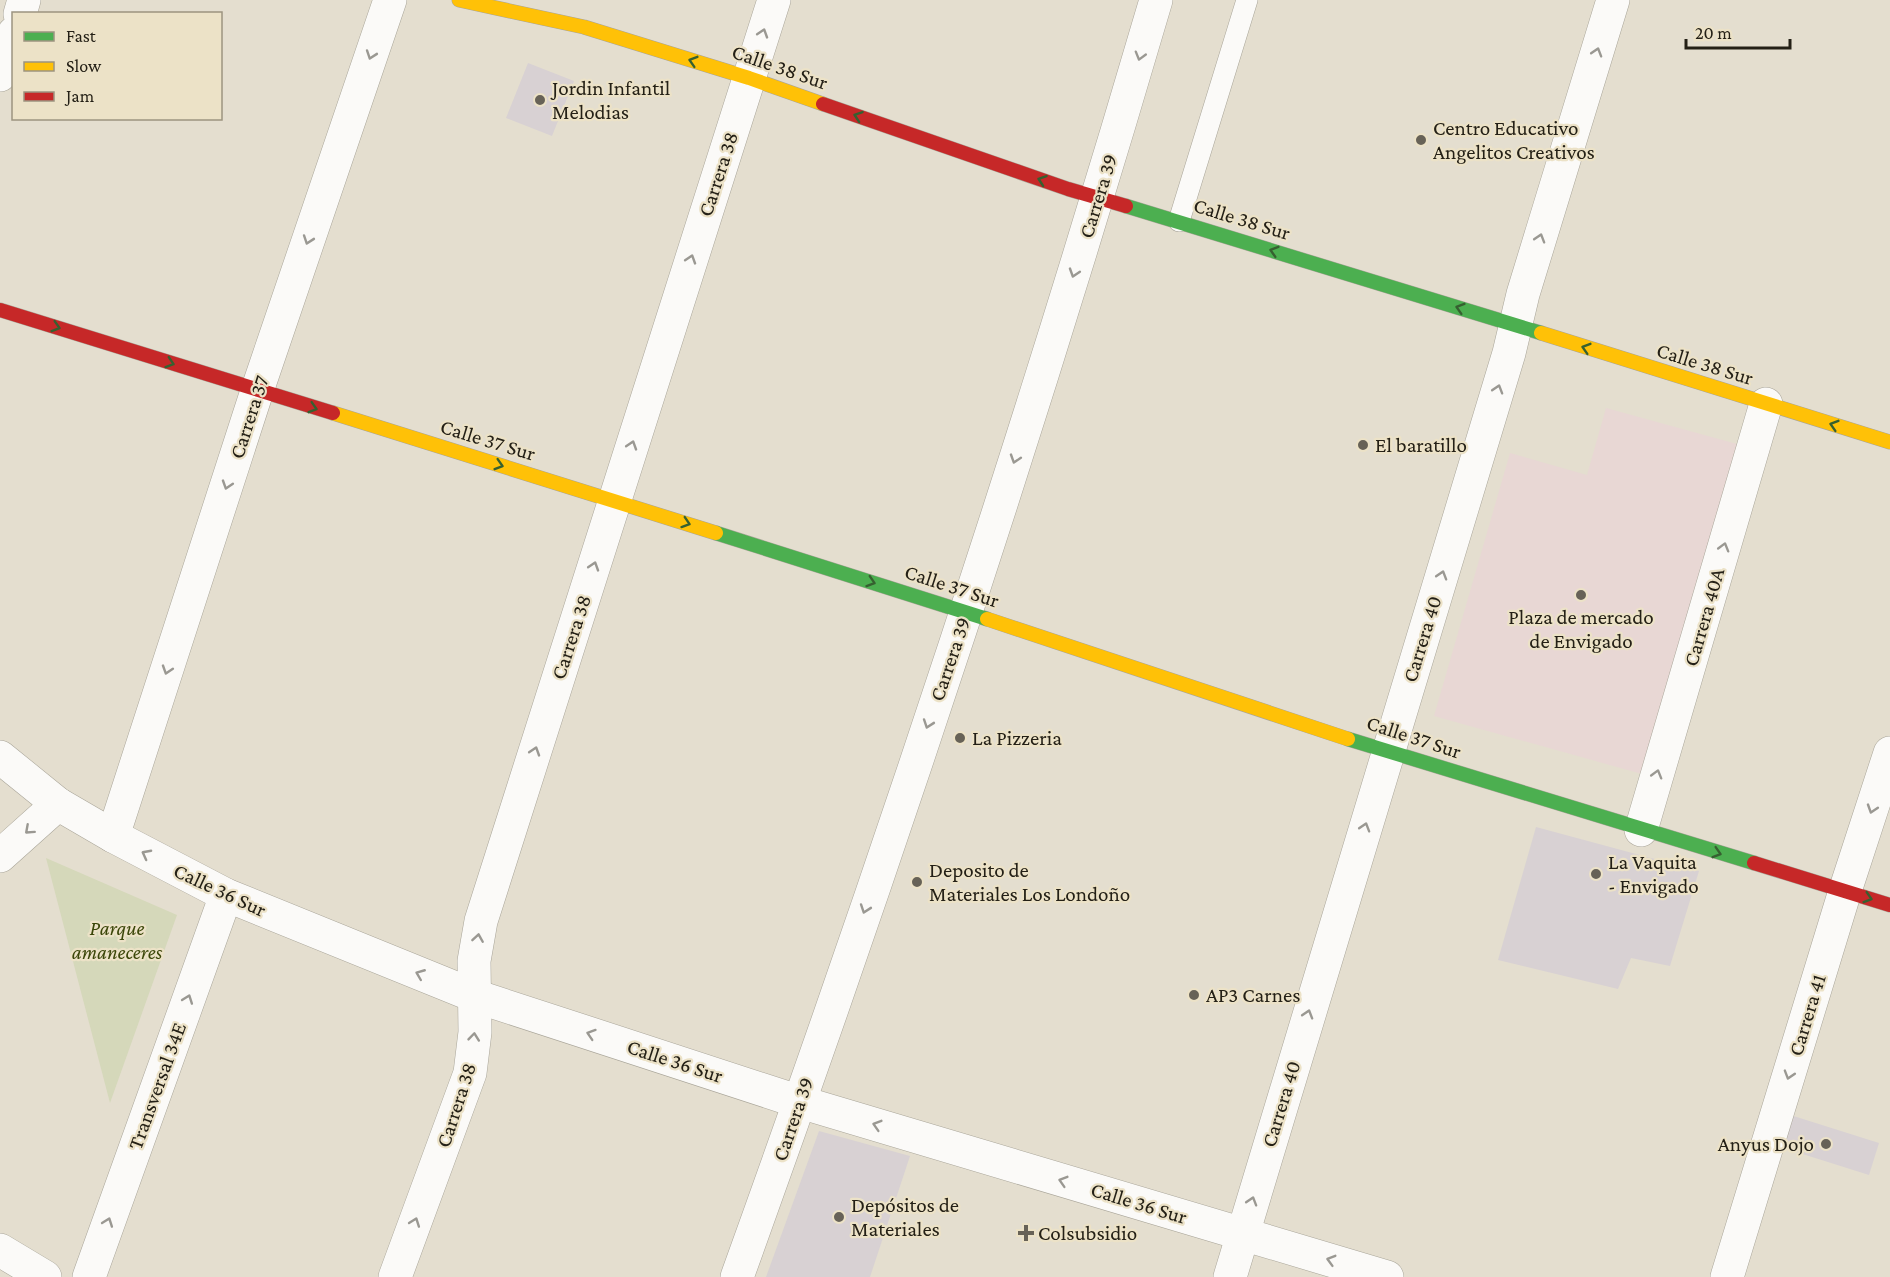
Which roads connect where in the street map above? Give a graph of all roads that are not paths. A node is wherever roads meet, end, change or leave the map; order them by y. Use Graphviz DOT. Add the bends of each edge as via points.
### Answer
graph roads {
  1 [pos="390,0"];
  2 [pos="459,0"];
  3 [pos="524,0"];
  4 [pos="774,0"];
  5 [pos="1156,0"];
  6 [pos="1246,0"];
  7 [pos="1613,0"];
  8 [pos="584,27"];
  9 [pos="12,39"];
  10 [pos="0,75"];
  11 [pos="749,78"];
  12 [pos="1098,197"];
  13 [pos="1179,221"];
  14 [pos="0,310"];
  15 [pos="1516,326"];
  16 [pos="257,391"];
  17 [pos="1766,404"];
  18 [pos="1890,442"];
  19 [pos="614,500"];
  20 [pos="966,612"];
  21 [pos="1388,752"];
  22 [pos="1890,753"];
  23 [pos="0,757"];
  24 [pos="58,804"];
  25 [pos="1641,830"];
  26 [pos="113,836"];
  27 [pos="0,856"];
  28 [pos="1845,891"];
  29 [pos="225,895"];
  30 [pos="1890,905"];
  31 [pos="475,996"];
  32 [pos="800,1102"];
  33 [pos="1241,1234"];
  34 [pos="0,1250"];
  35 [pos="45,1277"];
  36 [pos="89,1277"];
  37 [pos="395,1277"];
  38 [pos="736,1277"];
  39 [pos="1230,1277"];
  40 [pos="1387,1277"];
  41 [pos="1727,1277"];
  1 -- 16 [label="street, Carrera 37, one-way"];
  2 -- 8 [label="main road, Calle 38 Sur"];
  3 -- 8 [label="main road, Calle 38 Sur"];
  11 -- 4 [label="street, Carrera 38, one-way"];
  5 -- 12 [label="street, Carrera 39, one-way"];
  6 -- 13 [label="lane"];
  15 -- 7 [label="street, Carrera 40, one-way"];
  11 -- 8 [label="main road, Calle 38 Sur, one-way"];
  9 -- 10 [label="street"];
  12 -- 11 [label="main road, Calle 38 Sur, one-way"];
  19 -- 11 [label="street, Carrera 38, one-way"];
  12 -- 13 [label="main road, Calle 38 Sur"];
  12 -- 20 [label="street, Carrera 39, one-way"];
  15 -- 13 [label="main road, Calle 38 Sur, one-way"];
  14 -- 16 [label="main road, Calle 37 Sur, one-way"];
  17 -- 15 [label="main road, Calle 38 Sur, one-way"];
  21 -- 15 [label="street, Carrera 40, one-way"];
  16 -- 19 [label="main road, Calle 37 Sur, one-way"];
  16 -- 26 [label="street, Carrera 37, one-way"];
  18 -- 17 [label="main road, Calle 38 Sur, one-way"];
  25 -- 17 [label="street, Carrera 40A, one-way"];
  19 -- 20 [label="main road, Calle 37 Sur, one-way"];
  31 -- 19 [label="street, Carrera 38, one-way" via="474,961 481,921"];
  20 -- 21 [label="main road, Calle 37 Sur"];
  20 -- 32 [label="street, Carrera 39, one-way"];
  21 -- 25 [label="main road, Calle 37 Sur"];
  33 -- 21 [label="street, Carrera 40, one-way"];
  22 -- 28 [label="street, Carrera 41, one-way"];
  23 -- 24 [label="street, Calle 36 Sur"];
  24 -- 26 [label="street, Calle 36 Sur"];
  24 -- 27 [label="street, one-way"];
  25 -- 28 [label="main road, Calle 37 Sur, one-way"];
  29 -- 26 [label="street, Calle 36 Sur, one-way"];
  28 -- 30 [label="main road, Calle 37 Sur, one-way"];
  28 -- 41 [label="street, Carrera 41, one-way"];
  31 -- 29 [label="street, Calle 36 Sur, one-way"];
  36 -- 29 [label="street, Transversal 34E, one-way"];
  32 -- 31 [label="street, Calle 36 Sur, one-way"];
  37 -- 31 [label="street, Carrera 38, one-way" via="470,1073 476,1032"];
  33 -- 32 [label="street, Calle 36 Sur, one-way"];
  32 -- 38 [label="street, Carrera 39"];
  33 -- 39 [label="street, Carrera 40"];
  40 -- 33 [label="street, Calle 36 Sur, one-way"];
  34 -- 35 [label="street"];
}
